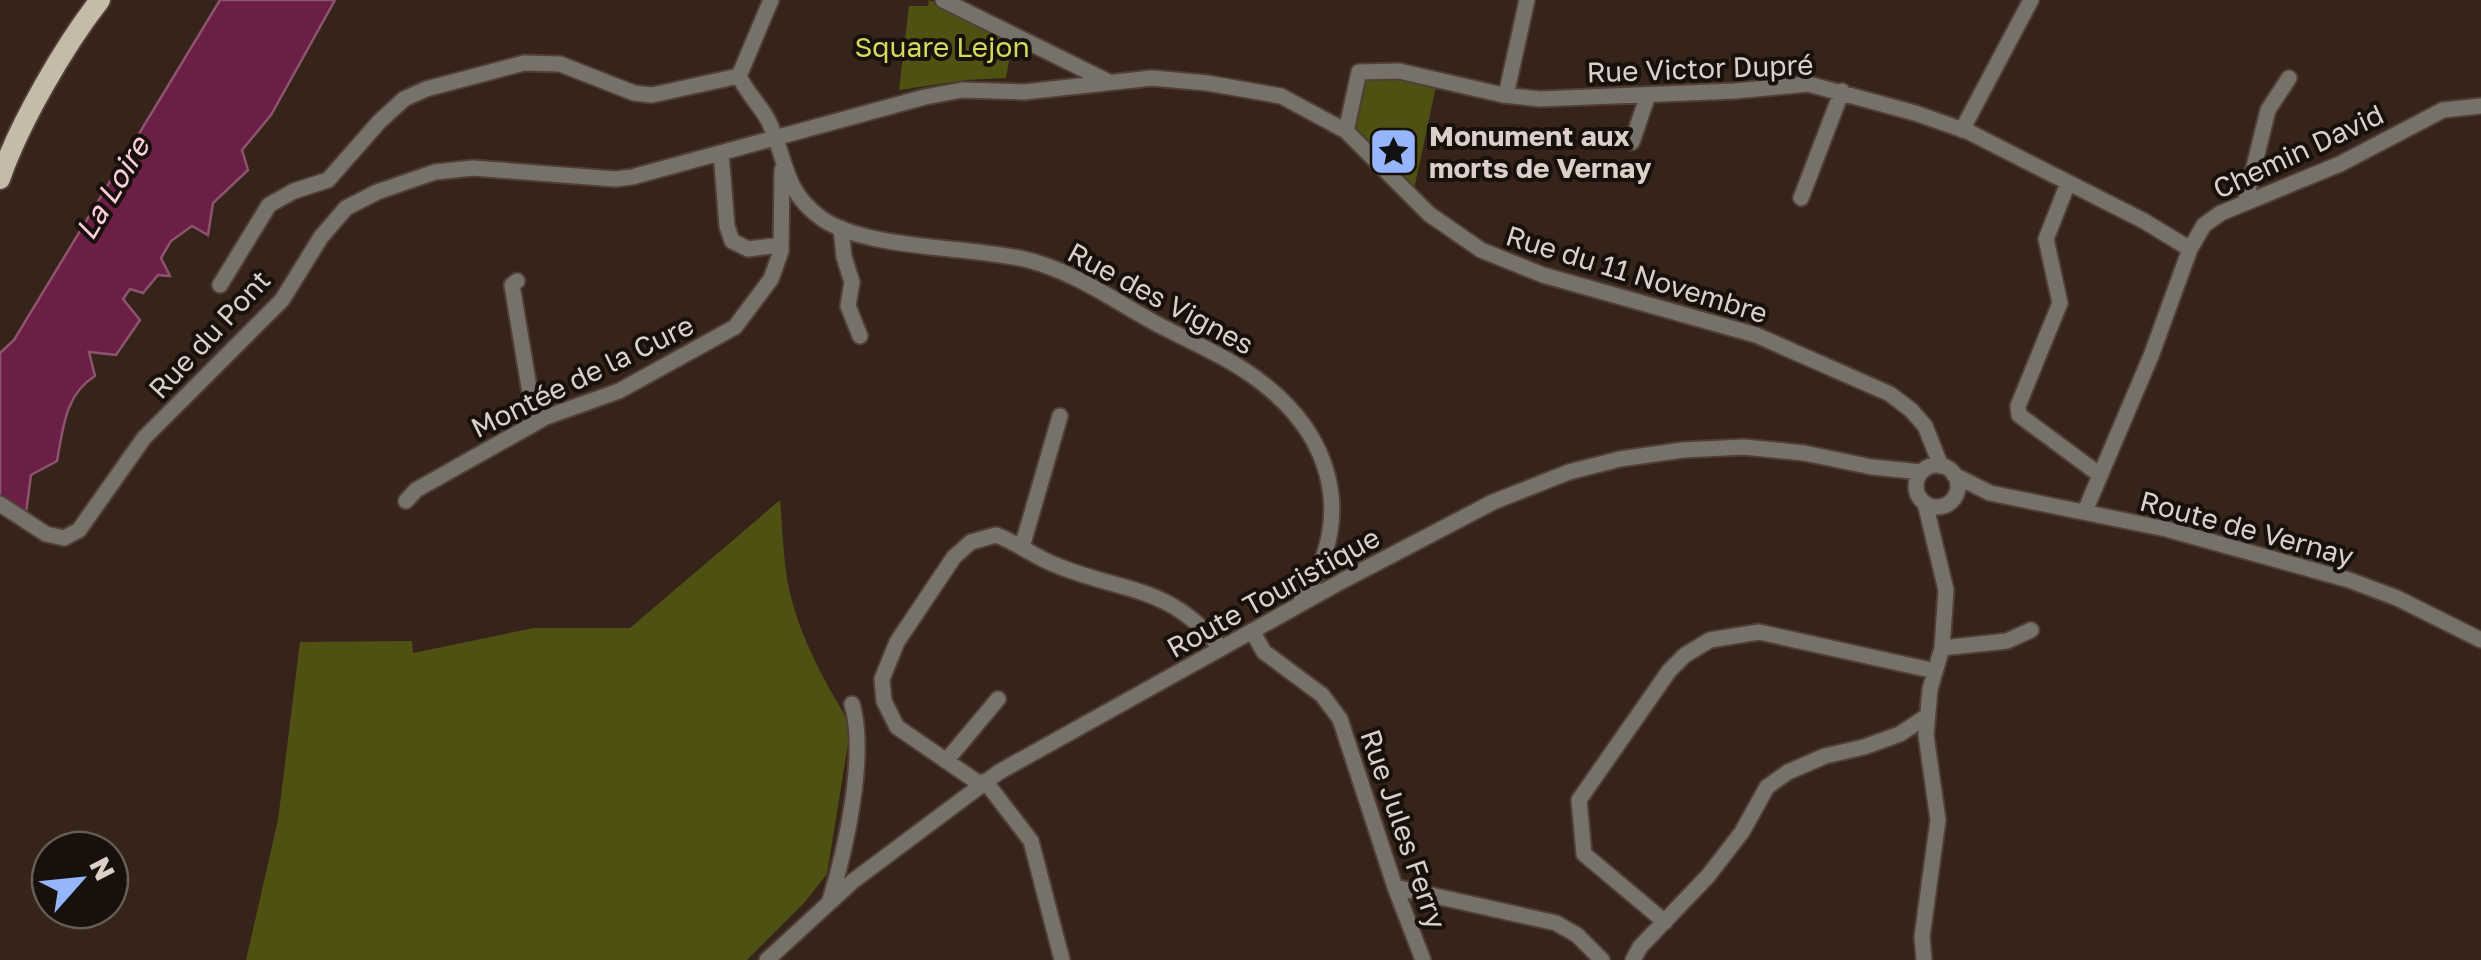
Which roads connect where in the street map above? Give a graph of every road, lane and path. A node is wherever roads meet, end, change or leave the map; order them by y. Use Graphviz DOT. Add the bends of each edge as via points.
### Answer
graph roads {
  1 [pos="100,0"];
  2 [pos="943,0"];
  3 [pos="1527,0"];
  4 [pos="2031,0"];
  5 [pos="774,1"];
  6 [pos="739,76"];
  7 [pos="2289,78"];
  8 [pos="1108,81"];
  9 [pos="1842,92"];
  10 [pos="1506,95"];
  11 [pos="1648,96"];
  12 [pos="2481,106"];
  13 [pos="1962,130"];
  14 [pos="1346,131"];
  15 [pos="773,136"];
  16 [pos="1632,142"];
  17 [pos="721,153"];
  18 [pos="782,166"];
  19 [pos="0,180"];
  20 [pos="2068,183"];
  21 [pos="1800,198"];
  22 [pos="2245,203"];
  23 [pos="841,228"];
  24 [pos="781,244"];
  25 [pos="2190,249"];
  26 [pos="518,281"];
  27 [pos="220,284"];
  28 [pos="860,336"];
  29 [pos="1060,416"];
  30 [pos="535,423"];
  31 [pos="1872,467"];
  32 [pos="1936,470"];
  33 [pos="2100,475"];
  34 [pos="1990,493"];
  35 [pos="1922,500"];
  36 [pos="406,501"];
  37 [pos="0,504"];
  38 [pos="1945,505"];
  39 [pos="2084,512"];
  40 [pos="1934,532"];
  41 [pos="1022,547"];
  42 [pos="1326,554"];
  43 [pos="1342,581"];
  44 [pos="1297,606"];
  45 [pos="2031,630"];
  46 [pos="1252,631"];
  47 [pos="2481,640"];
  48 [pos="1221,648"];
  49 [pos="1942,648"];
  50 [pos="1935,671"];
  51 [pos="998,699"];
  52 [pos="852,704"];
  53 [pos="1928,716"];
  54 [pos="946,761"];
  55 [pos="983,783"];
  56 [pos="1395,887"];
  57 [pos="829,904"];
  58 [pos="1665,922"];
  59 [pos="767,960"];
  60 [pos="1062,960"];
  61 [pos="1423,960"];
  62 [pos="1602,960"];
  63 [pos="1634,960"];
  64 [pos="1924,960"];
  1 -- 19 [label="main road" via="52,76"];
  2 -- 8 [label="street"];
  3 -- 10 [label="street"];
  4 -- 13 [label="street"];
  5 -- 6 [label="street"];
  6 -- 15 [label="street, Rue des Vignes"];
  6 -- 27 [label="street" via="652,95 560,64 524,63 426,89 379,122 328,180 269,206"];
  7 -- 22 [label="street" via="2268,110"];
  8 -- 14 [label="street, Rue du 11 Novembre" via="1207,82 1281,96"];
  8 -- 15 [label="street, Rue du 11 Novembre" via="1024,92 962,90"];
  9 -- 11 [label="street, Rue Victor Dupré" via="1808,84"];
  9 -- 13 [label="street, Rue Victor Dupré"];
  9 -- 21 [label="street"];
  10 -- 11 [label="street, Rue Victor Dupré"];
  10 -- 14 [label="street, Rue Victor Dupré" via="1399,71 1359,72"];
  11 -- 16 [label="street"];
  12 -- 22 [label="street, Chemin David" via="2443,110 2340,164"];
  13 -- 20 [label="street, Rue Victor Dupré"];
  14 -- 32 [label="street, Rue du 11 Novembre" via="1429,214 1480,250 1543,276 1756,336 1890,394 1925,426"];
  15 -- 17 [label="street, Rue du Pont"];
  15 -- 18 [label="street, Rue des Vignes"];
  17 -- 24 [label="street" via="732,240 748,248"];
  17 -- 37 [label="street, Rue du Pont" via="615,179 472,168 435,172 377,192 346,208 320,237 282,300 144,438 79,530 64,538 46,534"];
  18 -- 23 [label="street, Rue des Vignes" via="804,202"];
  18 -- 24 [label="street, Montée de la Cure"];
  20 -- 25 [label="street, Rue Victor Dupré"];
  20 -- 33 [label="street" via="2046,240 2060,302 2018,406 2019,414"];
  22 -- 25 [label="street, Chemin David" via="2204,225"];
  23 -- 28 [label="street" via="852,282 848,306"];
  23 -- 42 [label="street, Rue des Vignes" via="1026,260 1070,274 1242,368 1272,390 1319,446 1331,508"];
  24 -- 30 [label="street, Montée de la Cure" via="771,279 735,327 618,391"];
  25 -- 33 [label="street, Chemin David"];
  26 -- 30 [label="street" via="512,285"];
  29 -- 41 [label="street"];
  30 -- 36 [label="street, Montée de la Cure"];
  31 -- 32 [label="street, Route Touristique"];
  31 -- 35 [label="street, Route Touristique"];
  31 -- 43 [label="street, Route Touristique" via="1744,447 1620,459 1494,502"];
  32 -- 34 [label="street, Route de Vernay"];
  32 -- 35 [label="street" via="1916,484"];
  32 -- 38 [label="street" via="1958,488"];
  33 -- 39 [label="street, Chemin David"];
  34 -- 38 [label="street, Route de Vernay"];
  34 -- 39 [label="street, Route de Vernay"];
  35 -- 38 [label="street"];
  35 -- 40 [label="street"];
  38 -- 40 [label="street"];
  39 -- 47 [label="street, Route de Vernay" via="2349,580"];
  40 -- 49 [label="street" via="1946,590"];
  41 -- 48 [label="street" via="1056,566 1157,596"];
  41 -- 54 [label="street" via="996,535 971,542 954,557 886,664 882,690 897,727"];
  42 -- 43 [label="street" via="1333,577"];
  42 -- 44 [label="street, Rue des Vignes"];
  43 -- 44 [label="street, Route Touristique"];
  44 -- 46 [label="street, Route Touristique"];
  45 -- 49 [label="street" via="2007,640"];
  46 -- 48 [label="street, Route Touristique"];
  46 -- 56 [label="street, Rue Jules Ferry" via="1264,652 1322,695 1340,718"];
  48 -- 55 [label="street, Route Touristique"];
  49 -- 50 [label="street"];
  50 -- 53 [label="street"];
  50 -- 58 [label="street" via="1760,632 1710,640 1684,655 1579,800 1584,854"];
  51 -- 54 [label="street"];
  52 -- 57 [label="street" via="859,739"];
  53 -- 58 [label="street" via="1900,734 1824,756 1767,787 1742,832"];
  53 -- 64 [label="street" via="1938,820"];
  54 -- 55 [label="street"];
  55 -- 57 [label="street, Route Touristique"];
  55 -- 60 [label="street" via="1031,841"];
  56 -- 61 [label="street, Rue Jules Ferry"];
  56 -- 62 [label="street" via="1556,922"];
  57 -- 59 [label="street, Route Touristique"];
  58 -- 63 [label="street"];
}
